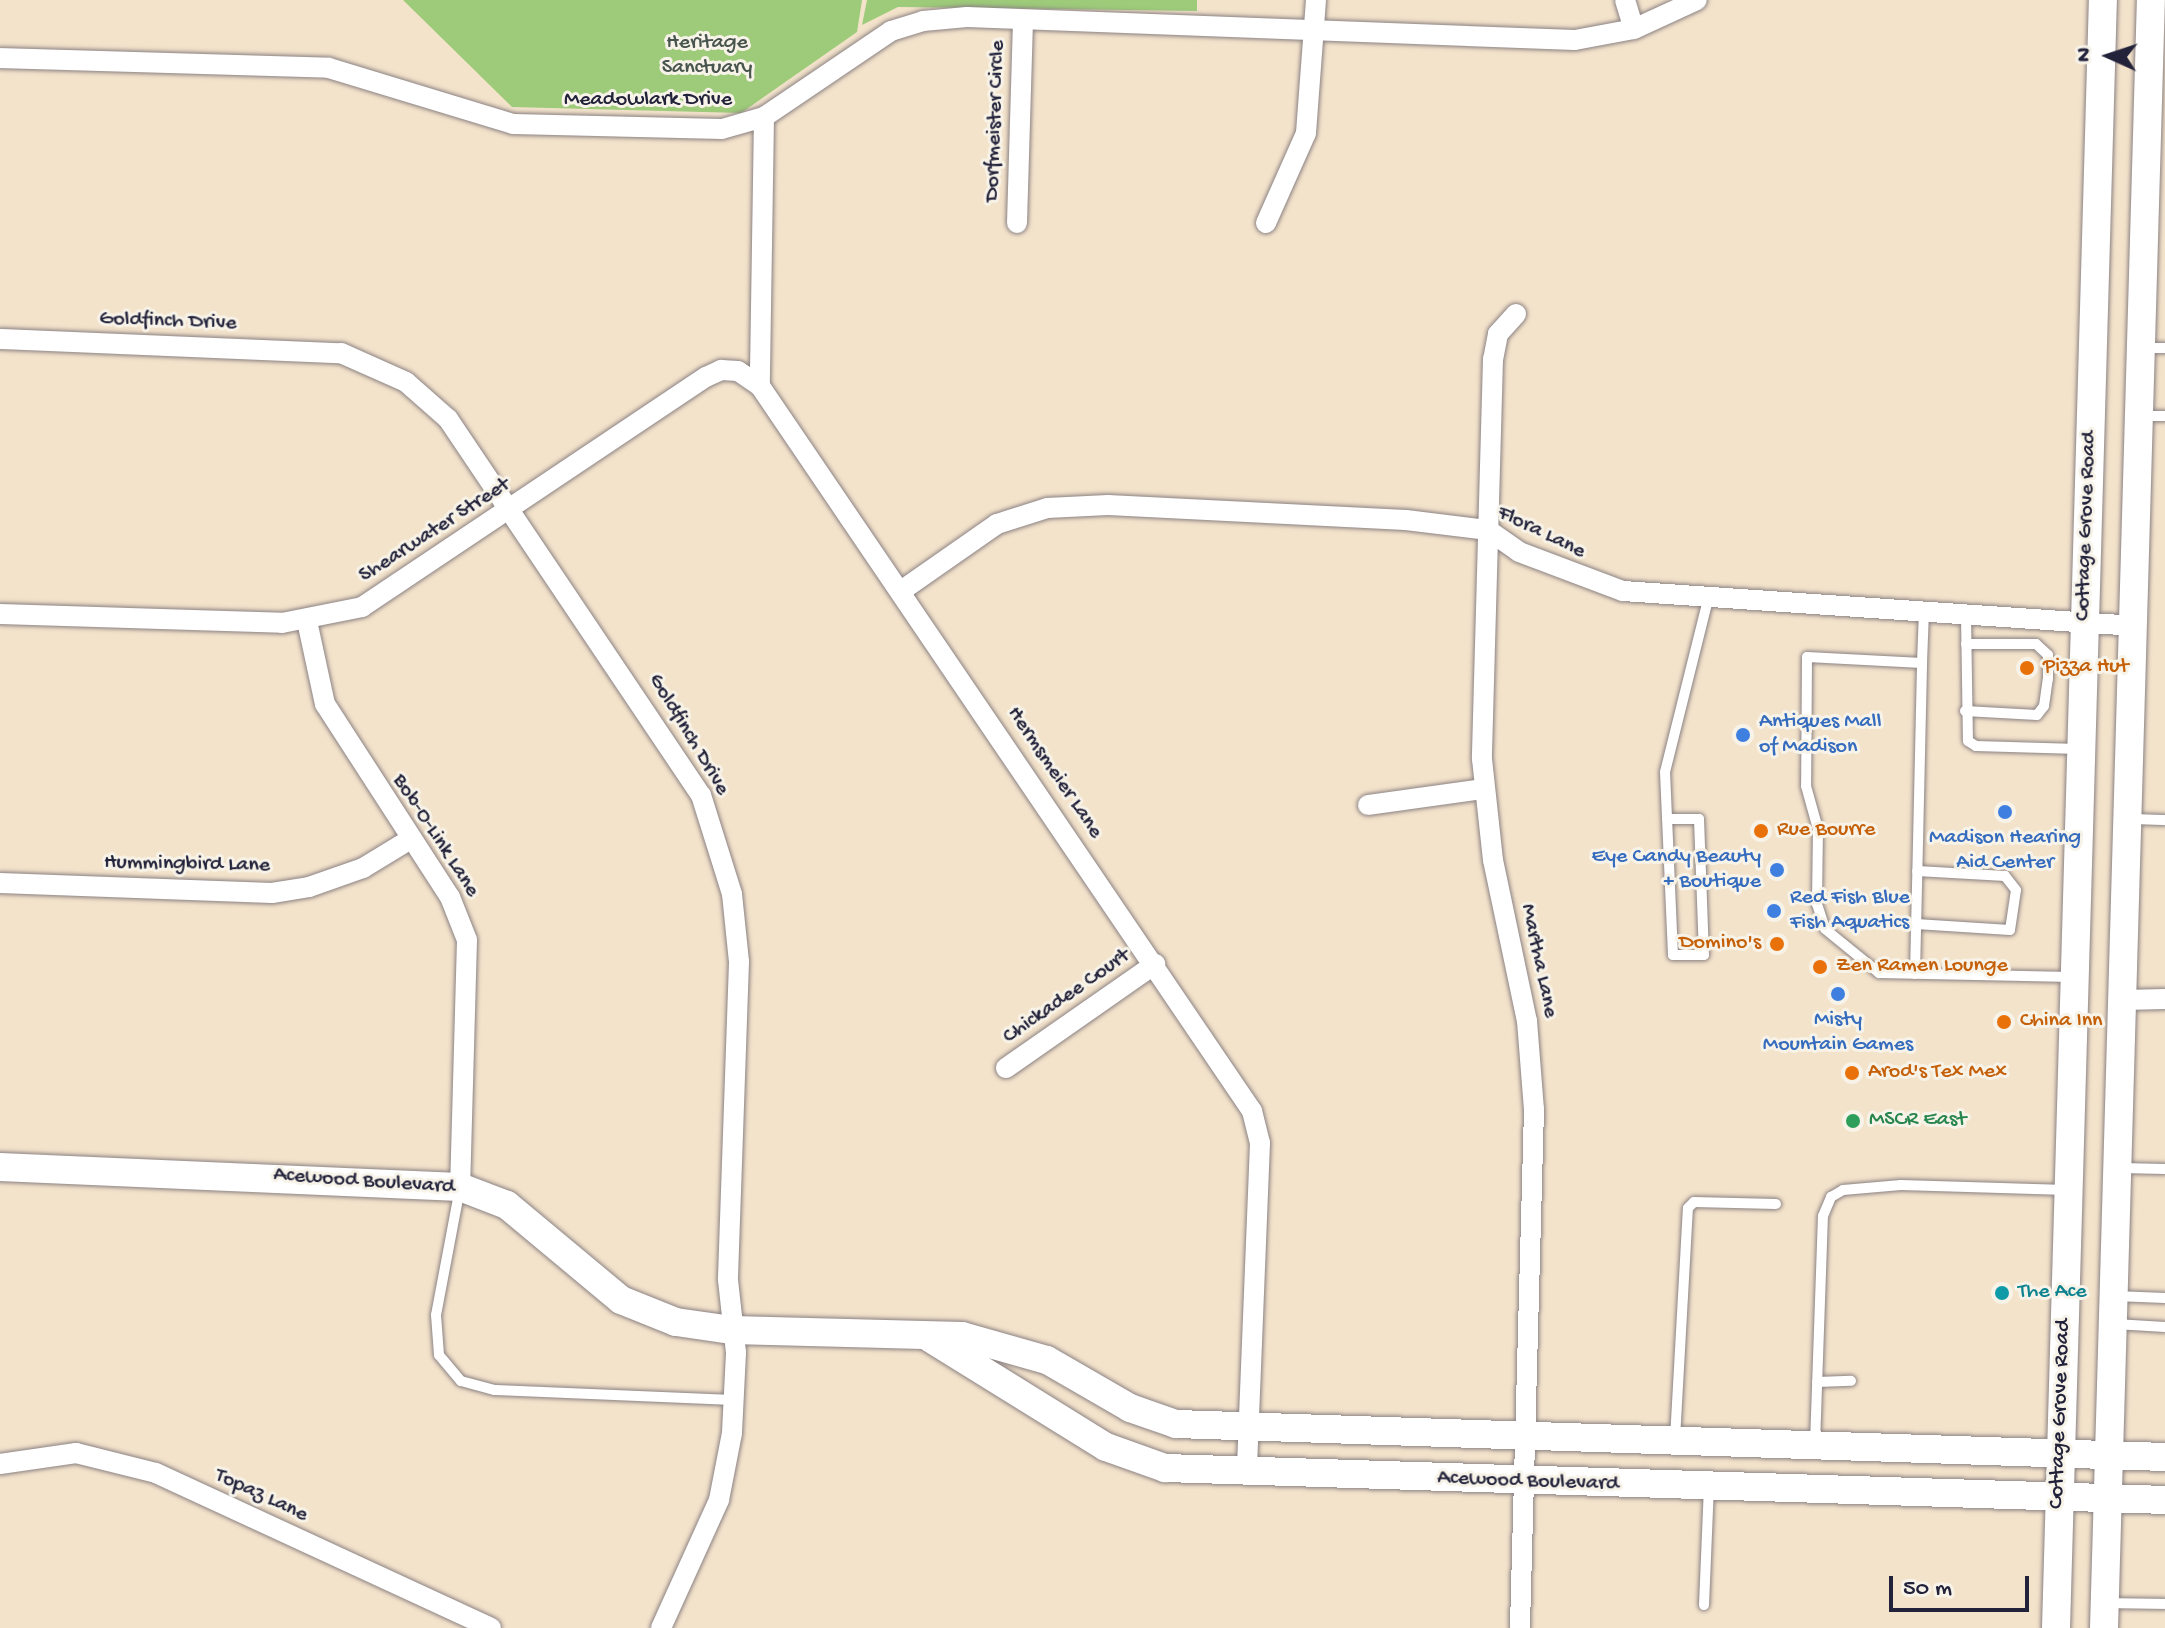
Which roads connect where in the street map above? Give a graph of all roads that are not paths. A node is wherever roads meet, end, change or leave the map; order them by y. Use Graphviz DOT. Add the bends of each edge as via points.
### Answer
graph roads {
  1 [pos="1316,0"];
  2 [pos="1625,0"];
  3 [pos="1697,0"];
  4 [pos="2103,0"];
  5 [pos="2151,0"];
  6 [pos="1023,20"];
  7 [pos="1634,29"];
  8 [pos="1315,32"];
  9 [pos="0,58"];
  10 [pos="764,117"];
  11 [pos="2156,125"];
  12 [pos="1017,223"];
  13 [pos="1266,223"];
  14 [pos="1516,314"];
  15 [pos="0,339"];
  16 [pos="2154,348"];
  17 [pos="760,386"];
  18 [pos="2152,416"];
  19 [pos="512,510"];
  20 [pos="1488,530"];
  21 [pos="901,591"];
  22 [pos="1709,596"];
  23 [pos="1924,611"];
  24 [pos="0,614"];
  25 [pos="1966,616"];
  26 [pos="307,621"];
  27 [pos="2084,622"];
  28 [pos="2135,626"];
  29 [pos="1966,644"];
  30 [pos="1922,663"];
  31 [pos="1965,711"];
  32 [pos="2080,749"];
  33 [pos="1483,789"];
  34 [pos="1368,805"];
  35 [pos="1667,819"];
  36 [pos="2129,819"];
  37 [pos="2165,820"];
  38 [pos="409,840"];
  39 [pos="1917,871"];
  40 [pos="0,883"];
  41 [pos="1916,924"];
  42 [pos="1155,964"];
  43 [pos="1915,974"];
  44 [pos="2072,977"];
  45 [pos="2165,999"];
  46 [pos="2123,1000"];
  47 [pos="1006,1068"];
  48 [pos="0,1167"];
  49 [pos="2119,1168"];
  50 [pos="2165,1169"];
  51 [pos="460,1187"];
  52 [pos="2067,1190"];
  53 [pos="1776,1204"];
  54 [pos="2115,1296"];
  55 [pos="2165,1298"];
  56 [pos="2114,1324"];
  57 [pos="2165,1327"];
  58 [pos="732,1330"];
  59 [pos="925,1335"];
  60 [pos="1851,1381"];
  61 [pos="1817,1382"];
  62 [pos="734,1400"];
  63 [pos="1248,1428"];
  64 [pos="1528,1436"];
  65 [pos="1675,1440"];
  66 [pos="1815,1446"];
  67 [pos="2061,1453"];
  68 [pos="2109,1455"];
  69 [pos="2165,1457"];
  70 [pos="0,1464"];
  71 [pos="1247,1472"];
  72 [pos="1526,1483"];
  73 [pos="1709,1486"];
  74 [pos="2059,1497"];
  75 [pos="2108,1497"];
  76 [pos="2165,1500"];
  77 [pos="2165,1604"];
  78 [pos="1704,1605"];
  79 [pos="2105,1616"];
  80 [pos="491,1628"];
  81 [pos="661,1628"];
  82 [pos="1520,1628"];
  83 [pos="2056,1628"];
  1 -- 8 [label="street"];
  2 -- 7 [label="street"];
  3 -- 7 [label="street, Meadowlark Drive"];
  4 -- 27 [label="street, Cottage Grove Road"];
  5 -- 11 [label="street"];
  6 -- 8 [label="street, Meadowlark Drive"];
  6 -- 10 [label="street, Meadowlark Drive" via="967,17 891,31"];
  6 -- 12 [label="street, Dorfmeister Circle"];
  7 -- 8 [label="street, Meadowlark Drive" via="1575,40"];
  8 -- 13 [label="street" via="1306,133"];
  9 -- 10 [label="street, Meadowlark Drive" via="329,68 513,124 722,129"];
  10 -- 17 [label="street"];
  11 -- 16 [label="street"];
  14 -- 20 [label="street, Martha Lane" via="1498,334 1493,359"];
  15 -- 19 [label="street, Goldfinch Drive" via="341,353 406,382 448,419"];
  16 -- 18 [label="street"];
  17 -- 19 [label="street, Shearwater Street" via="730,370 706,377"];
  17 -- 21 [label="street, Hermsmeier Lane"];
  18 -- 28 [label="street"];
  19 -- 26 [label="street, Shearwater Street" via="362,607"];
  19 -- 58 [label="street, Goldfinch Drive" via="701,795 722,852 736,916 739,962 728,1280"];
  20 -- 21 [label="street, Flora Lane" via="1108,505 1047,508 997,524"];
  20 -- 22 [label="street, Flora Lane" via="1519,552 1588,582 1623,591"];
  20 -- 33 [label="street, Martha Lane"];
  21 -- 42 [label="street, Hermsmeier Lane"];
  22 -- 23 [label="street, Flora Lane"];
  22 -- 35 [label="lane" via="1665,772"];
  23 -- 25 [label="street, Flora Lane"];
  23 -- 30 [label="lane"];
  24 -- 26 [label="street, Shearwater Street"];
  25 -- 27 [label="street, Flora Lane"];
  25 -- 29 [label="lane"];
  26 -- 38 [label="street, Bob-O-Link Lane" via="325,704"];
  27 -- 28 [label="street, Flora Lane"];
  27 -- 32 [label="street, Cottage Grove Road"];
  28 -- 36 [label="street"];
  29 -- 31 [label="lane"];
  29 -- 31 [label="lane" via="2036,644 2048,655 2048,679 2044,706 2037,715"];
  30 -- 39 [label="lane"];
  30 -- 43 [label="lane" via="1807,657 1802,735 1806,786 1818,829 1817,904 1825,929 1879,973"];
  31 -- 32 [label="lane" via="1965,732 1976,746"];
  32 -- 44 [label="street, Cottage Grove Road"];
  33 -- 34 [label="street"];
  33 -- 64 [label="street, Martha Lane" via="1510,954 1527,1021 1533,1094"];
  35 -- 35 [label="lane" via="1673,955 1704,955 1699,819"];
  36 -- 37 [label="lane"];
  36 -- 46 [label="street"];
  38 -- 40 [label="street, Hummingbird Lane" via="363,868 309,887 272,893"];
  38 -- 51 [label="street, Bob-O-Link Lane" via="458,910 467,940"];
  39 -- 41 [label="lane"];
  39 -- 41 [label="lane" via="2005,876 2016,890 2010,930"];
  41 -- 43 [label="lane"];
  42 -- 47 [label="street, Chickadee Court"];
  42 -- 63 [label="street, Hermsmeier Lane" via="1252,1111 1260,1143"];
  43 -- 44 [label="lane"];
  44 -- 52 [label="street, Cottage Grove Road"];
  45 -- 46 [label="street"];
  46 -- 49 [label="street"];
  48 -- 51 [label="street, Acewood Boulevard"];
  49 -- 50 [label="lane"];
  49 -- 54 [label="street"];
  51 -- 58 [label="street, Acewood Boulevard" via="507,1205 621,1300 676,1322"];
  51 -- 62 [label="lane" via="436,1315 439,1355 461,1381 495,1390"];
  52 -- 61 [label="lane" via="1901,1185 1843,1190 1831,1197 1823,1216"];
  52 -- 67 [label="street, Cottage Grove Road"];
  53 -- 65 [label="lane" via="1694,1202 1688,1208"];
  54 -- 55 [label="lane"];
  54 -- 56 [label="street"];
  56 -- 57 [label="lane"];
  56 -- 68 [label="street"];
  58 -- 59 [label="street, Acewood Boulevard"];
  58 -- 62 [label="street, Goldfinch Drive"];
  59 -- 63 [label="street, Acewood Boulevard" via="977,1339 1047,1360 1155,1420"];
  59 -- 71 [label="street, Acewood Boulevard" via="1135,1459 1165,1468"];
  60 -- 61 [label="lane"];
  61 -- 66 [label="lane"];
  62 -- 81 [label="street, Goldfinch Drive" via="719,1500"];
  63 -- 64 [label="street, Acewood Boulevard"];
  63 -- 71 [label="street, Hermsmeier Lane"];
  64 -- 65 [label="street, Acewood Boulevard"];
  64 -- 72 [label="street, Martha Lane"];
  65 -- 66 [label="street, Acewood Boulevard"];
  66 -- 67 [label="street, Acewood Boulevard"];
  67 -- 68 [label="street, Acewood Boulevard"];
  67 -- 74 [label="street, Cottage Grove Road"];
  68 -- 69 [label="street, Acewood Boulevard"];
  68 -- 75 [label="street"];
  70 -- 80 [label="street, Topaz Lane" via="76,1453 156,1473"];
  71 -- 72 [label="street, Acewood Boulevard"];
  72 -- 73 [label="street, Acewood Boulevard"];
  72 -- 82 [label="street, Martha Lane"];
  73 -- 74 [label="street, Acewood Boulevard"];
  73 -- 78 [label="lane"];
  74 -- 75 [label="street, Acewood Boulevard"];
  74 -- 83 [label="street, Cottage Grove Road"];
  75 -- 76 [label="street, Acewood Boulevard"];
  75 -- 79 [label="street"];
  77 -- 79 [label="lane"];
}
